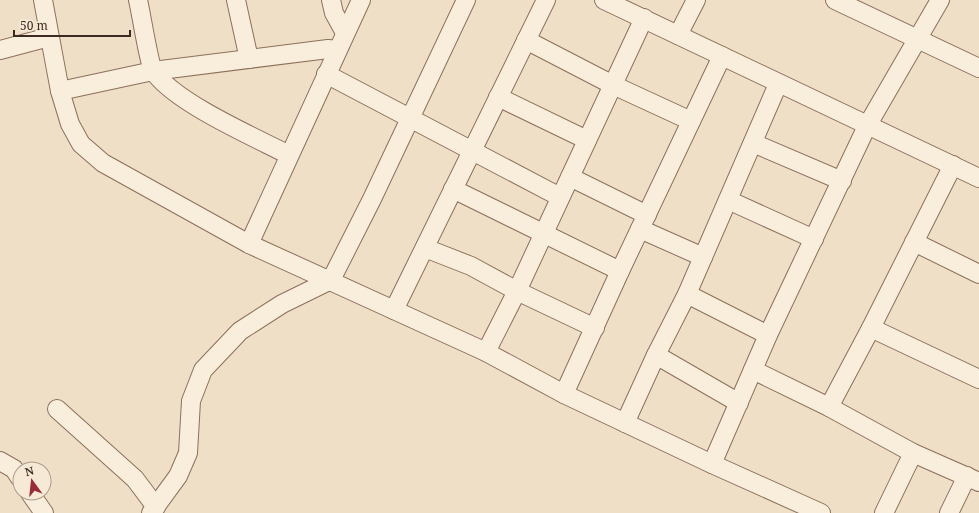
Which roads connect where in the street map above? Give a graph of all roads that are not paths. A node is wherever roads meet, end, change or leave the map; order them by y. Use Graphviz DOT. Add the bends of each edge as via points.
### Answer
graph roads {
  1 [pos="42,0"];
  2 [pos="138,0"];
  3 [pos="236,0"];
  4 [pos="331,0"];
  5 [pos="361,0"];
  6 [pos="466,0"];
  7 [pos="546,0"];
  8 [pos="604,0"];
  9 [pos="696,0"];
  10 [pos="836,0"];
  11 [pos="940,0"];
  12 [pos="644,18"];
  13 [pos="345,33"];
  14 [pos="678,35"];
  15 [pos="49,37"];
  16 [pos="526,40"];
  17 [pos="918,40"];
  18 [pos="0,50"];
  19 [pos="337,50"];
  20 [pos="722,56"];
  21 [pos="249,59"];
  22 [pos="979,68"];
  23 [pos="153,71"];
  24 [pos="326,74"];
  25 [pos="778,84"];
  26 [pos="613,86"];
  27 [pos="60,91"];
  28 [pos="498,96"];
  29 [pos="409,118"];
  30 [pos="691,121"];
  31 [pos="867,126"];
  32 [pos="587,140"];
  33 [pos="753,143"];
  34 [pos="472,151"];
  35 [pos="289,155"];
  36 [pos="953,165"];
  37 [pos="570,177"];
  38 [pos="979,178"];
  39 [pos="842,181"];
  40 [pos="453,189"];
  41 [pos="560,197"];
  42 [pos="728,200"];
  43 [pos="644,222"];
  44 [pos="543,232"];
  45 [pos="814,240"];
  46 [pos="914,242"];
  47 [pos="249,244"];
  48 [pos="425,248"];
  49 [pos="703,257"];
  50 [pos="620,271"];
  51 [pos="979,274"];
  52 [pos="331,280"];
  53 [pos="517,291"];
  54 [pos="687,294"];
  55 [pos="394,310"];
  56 [pos="595,328"];
  57 [pos="871,328"];
  58 [pos="768,334"];
  59 [pos="486,352"];
  60 [pos="656,355"];
  61 [pos="753,370"];
  62 [pos="979,379"];
  63 [pos="564,394"];
  64 [pos="739,403"];
  65 [pos="829,407"];
  66 [pos="58,409"];
  67 [pos="625,423"];
  68 [pos="913,453"];
  69 [pos="0,461"];
  70 [pos="712,464"];
  71 [pos="12,468"];
  72 [pos="973,479"];
  73 [pos="36,501"];
  74 [pos="153,510"];
  75 [pos="44,513"];
  76 [pos="821,513"];
  77 [pos="884,513"];
  78 [pos="949,513"];
  1 -- 15 [label="street"];
  2 -- 23 [label="street"];
  3 -- 21 [label="street"];
  4 -- 13 [label="street" via="334,13"];
  5 -- 13 [label="street"];
  6 -- 29 [label="street"];
  7 -- 16 [label="street"];
  8 -- 12 [label="street"];
  9 -- 14 [label="street"];
  10 -- 17 [label="street"];
  11 -- 17 [label="street"];
  12 -- 14 [label="street"];
  12 -- 26 [label="street"];
  13 -- 19 [label="street"];
  14 -- 20 [label="street"];
  15 -- 18 [label="street"];
  15 -- 27 [label="street"];
  16 -- 26 [label="street"];
  16 -- 28 [label="street"];
  17 -- 22 [label="street"];
  17 -- 31 [label="street"];
  19 -- 21 [label="street"];
  19 -- 24 [label="street"];
  20 -- 25 [label="street"];
  20 -- 30 [label="street"];
  21 -- 23 [label="street"];
  23 -- 27 [label="street"];
  23 -- 35 [label="street" via="193,105"];
  24 -- 29 [label="street"];
  24 -- 35 [label="street"];
  25 -- 31 [label="street"];
  25 -- 33 [label="street"];
  26 -- 30 [label="street"];
  26 -- 32 [label="street"];
  27 -- 47 [label="street" via="70,124 81,144 103,163"];
  28 -- 32 [label="street"];
  28 -- 34 [label="street"];
  29 -- 34 [label="street"];
  29 -- 52 [label="street"];
  30 -- 43 [label="street"];
  31 -- 36 [label="street"];
  31 -- 39 [label="street"];
  32 -- 37 [label="street"];
  33 -- 39 [label="street"];
  33 -- 42 [label="street"];
  34 -- 40 [label="street"];
  34 -- 41 [label="street"];
  35 -- 47 [label="street"];
  36 -- 38 [label="street"];
  36 -- 46 [label="street"];
  37 -- 41 [label="street"];
  37 -- 43 [label="street"];
  39 -- 45 [label="street"];
  40 -- 44 [label="street"];
  40 -- 48 [label="street"];
  41 -- 44 [label="street"];
  42 -- 45 [label="street"];
  42 -- 49 [label="street"];
  43 -- 49 [label="street"];
  43 -- 50 [label="street"];
  44 -- 50 [label="street"];
  44 -- 53 [label="street"];
  45 -- 58 [label="street"];
  46 -- 51 [label="street"];
  46 -- 57 [label="street"];
  47 -- 52 [label="street"];
  48 -- 53 [label="street" via="471,266"];
  48 -- 55 [label="street"];
  49 -- 54 [label="street"];
  50 -- 56 [label="street"];
  52 -- 55 [label="street"];
  52 -- 74 [label="street" via="282,304 240,331 203,370 191,401 188,453 178,476"];
  53 -- 56 [label="street"];
  53 -- 59 [label="street"];
  54 -- 58 [label="street"];
  54 -- 60 [label="street"];
  55 -- 59 [label="street"];
  56 -- 63 [label="street"];
  57 -- 62 [label="street"];
  57 -- 65 [label="street"];
  58 -- 61 [label="street"];
  59 -- 63 [label="street"];
  60 -- 64 [label="street"];
  60 -- 67 [label="street"];
  61 -- 64 [label="street"];
  61 -- 65 [label="street"];
  63 -- 67 [label="street"];
  64 -- 70 [label="street"];
  65 -- 68 [label="street"];
  66 -- 74 [label="street" via="135,479"];
  67 -- 70 [label="street"];
  68 -- 72 [label="street"];
  68 -- 77 [label="street"];
  69 -- 71 [label="street"];
  70 -- 76 [label="street"];
  72 -- 78 [label="street"];
  73 -- 75 [label="street"];
}
